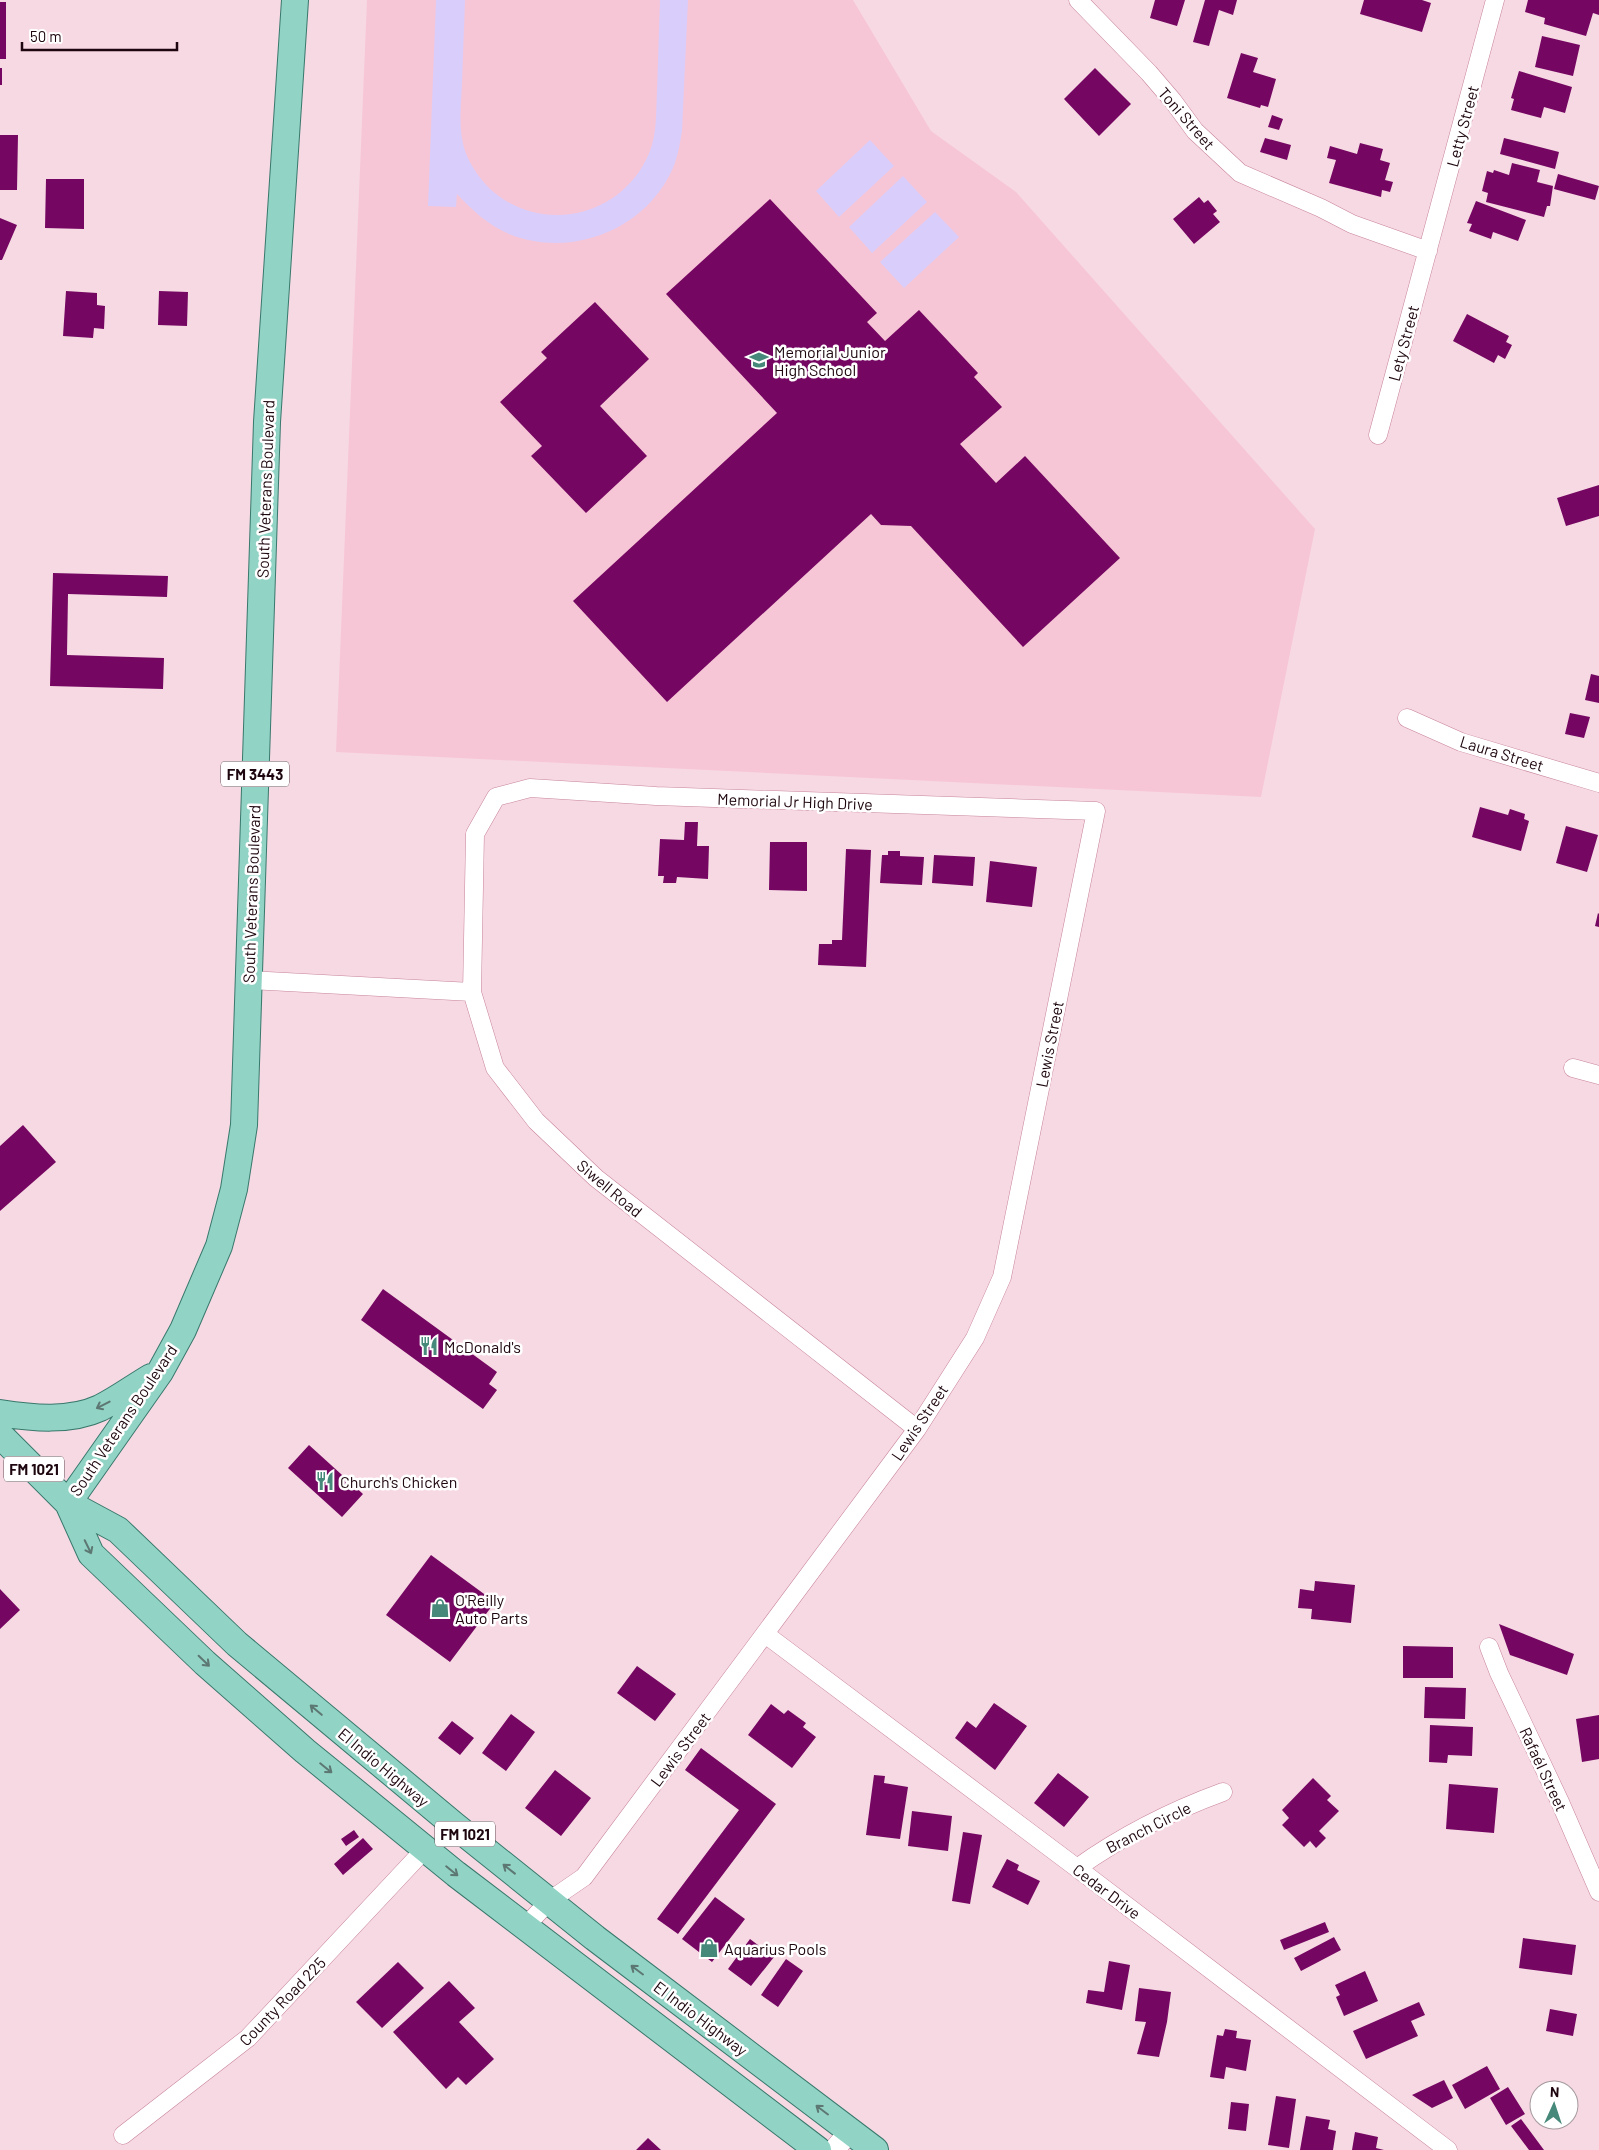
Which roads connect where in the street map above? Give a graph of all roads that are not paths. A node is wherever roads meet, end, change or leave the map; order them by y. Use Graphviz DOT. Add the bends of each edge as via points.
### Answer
graph roads {
  1 [pos="295,0"];
  2 [pos="1078,0"];
  3 [pos="1495,0"];
  4 [pos="1428,251"];
  5 [pos="1378,435"];
  6 [pos="1407,718"];
  7 [pos="1599,783"];
  8 [pos="496,797"];
  9 [pos="1096,811"];
  10 [pos="248,980"];
  11 [pos="472,992"];
  12 [pos="1573,1068"];
  13 [pos="1599,1075"];
  14 [pos="160,1372"];
  15 [pos="0,1413"];
  16 [pos="917,1429"];
  17 [pos="0,1435"];
  18 [pos="68,1503"];
  19 [pos="764,1634"];
  20 [pos="1489,1647"];
  21 [pos="1223,1792"];
  22 [pos="425,1849"];
  23 [pos="1077,1868"];
  24 [pos="1599,1892"];
  25 [pos="549,1901"];
  26 [pos="525,1927"];
  27 [pos="123,2135"];
  28 [pos="842,2140"];
  29 [pos="818,2150"];
  30 [pos="875,2150"];
  31 [pos="1448,2150"];
  1 -- 10 [label="main road, South Veterans Boulevard / FM 3443" via="267,422"];
  2 -- 4 [label="street, Toni Street" via="1149,73 1195,131 1240,173 1352,224"];
  3 -- 4 [label="street, Letty Street"];
  4 -- 5 [label="street, Lety Street"];
  6 -- 7 [label="street, Laura Street" via="1461,742"];
  8 -- 9 [label="street, Memorial Jr High Drive" via="530,788 656,796"];
  8 -- 11 [label="street, Siwell Road" via="474,834"];
  9 -- 16 [label="street, Lewis Street" via="1002,1277 975,1338"];
  10 -- 11 [label="street"];
  10 -- 14 [label="main road, South Veterans Boulevard / FM 3443" via="244,1125 234,1189 219,1246"];
  11 -- 16 [label="street, Siwell Road" via="495,1068 536,1121 596,1178"];
  12 -- 13 [label="street"];
  14 -- 15 [label="main road, one-way" via="99,1408 71,1416 32,1418"];
  14 -- 18 [label="main road, South Veterans Boulevard / FM 3443"];
  16 -- 19 [label="street, Lewis Street"];
  17 -- 18 [label="main road, El Indio Highway / FM 1021"];
  18 -- 22 [label="main road, El Indio Highway / FM 1021, one-way" via="91,1554 305,1751"];
  25 -- 18 [label="main road, El Indio Highway / FM 1021, one-way" via="237,1644 118,1530"];
  19 -- 23 [label="street, Cedar Drive"];
  19 -- 25 [label="street, Lewis Street" via="584,1877"];
  20 -- 24 [label="street, Rafaél Street"];
  21 -- 23 [label="street, Branch Circle" via="1182,1807 1127,1835"];
  22 -- 26 [label="main road, El Indio Highway / FM 1021, one-way"];
  22 -- 27 [label="street, County Road 225" via="248,2038"];
  23 -- 31 [label="street, Cedar Drive"];
  25 -- 26 [label="street, Lewis Street"];
  28 -- 25 [label="main road, El Indio Highway / FM 1021, one-way"];
  26 -- 29 [label="main road, El Indio Highway / FM 1021"];
  28 -- 30 [label="main road, El Indio Highway / FM 1021"];
}
